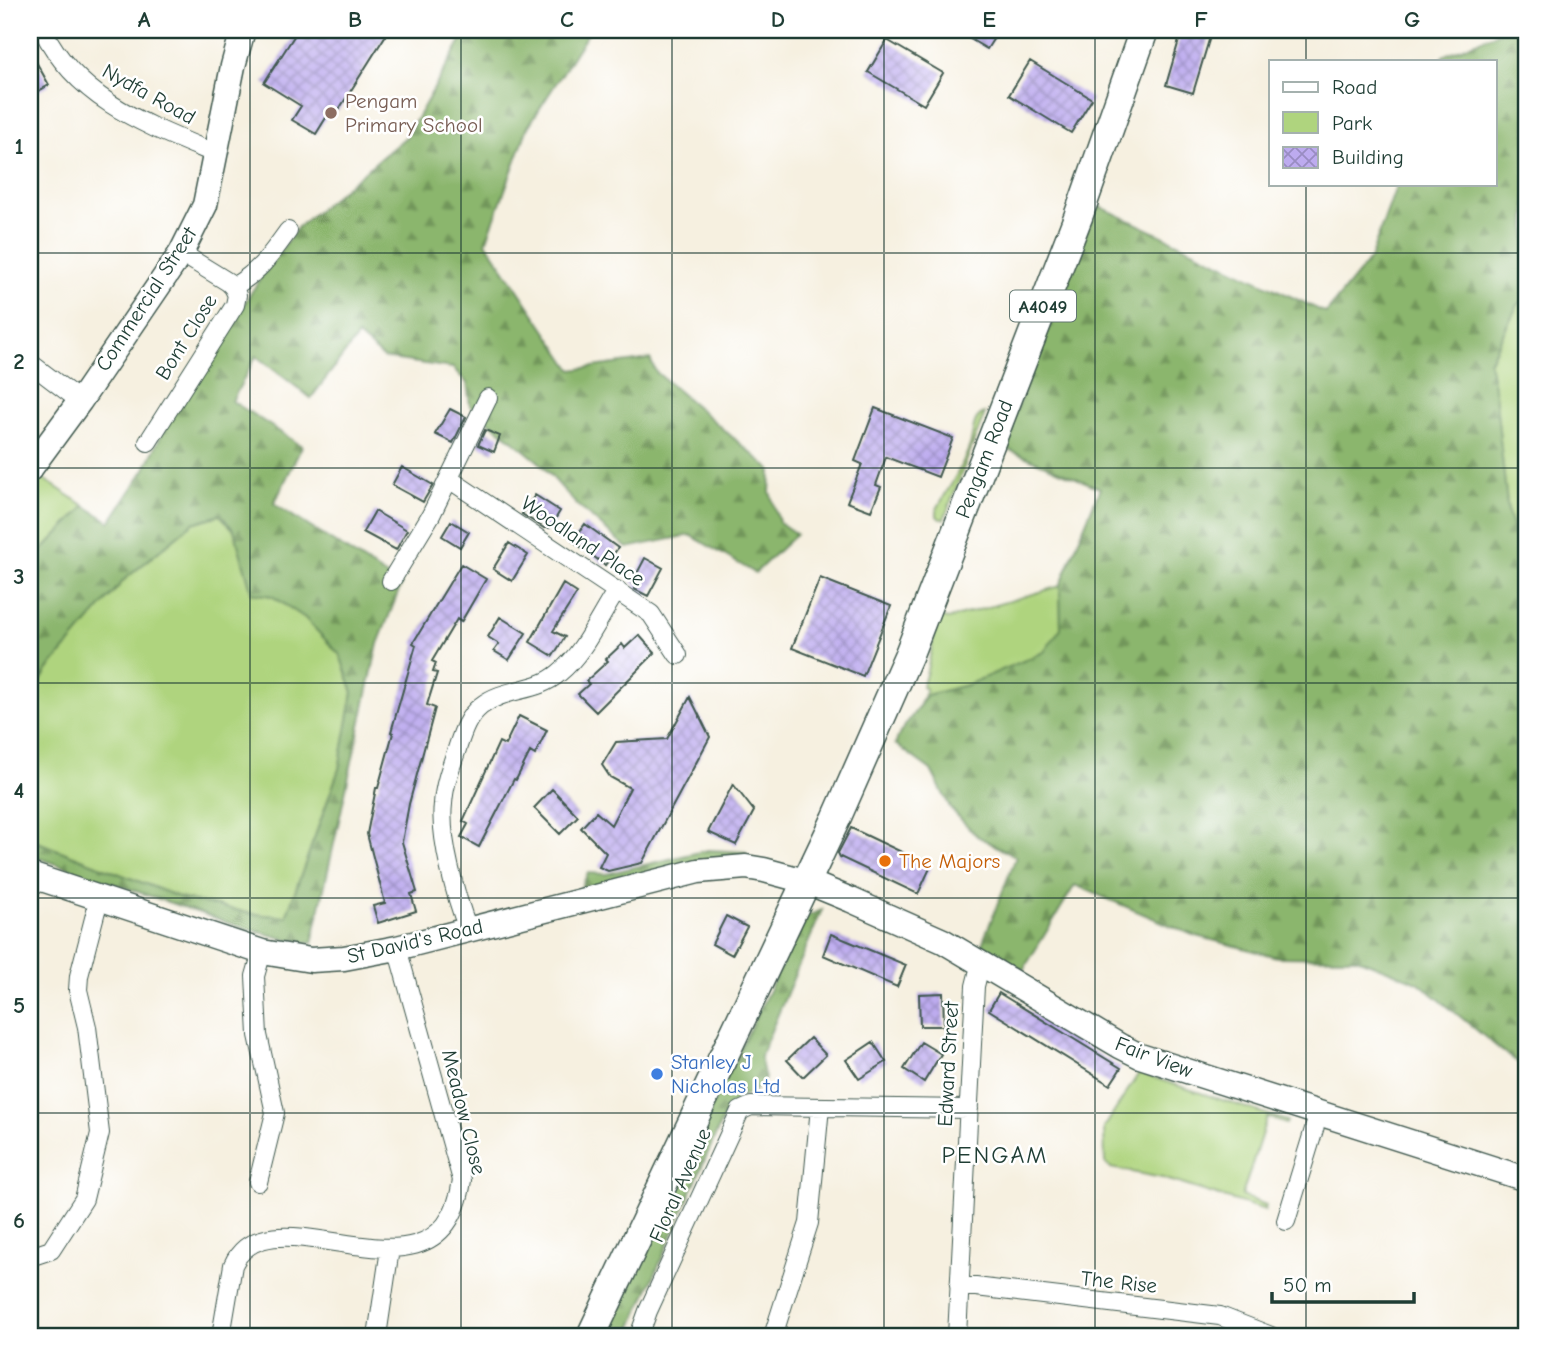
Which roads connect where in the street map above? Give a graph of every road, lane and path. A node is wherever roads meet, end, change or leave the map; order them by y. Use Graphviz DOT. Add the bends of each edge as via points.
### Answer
graph roads {
  1 [pos="43,30"];
  2 [pos="243,30"];
  3 [pos="1144,30"];
  4 [pos="216,154"];
  5 [pos="288,231"];
  6 [pos="181,253"];
  7 [pos="233,287"];
  8 [pos="30,363"];
  9 [pos="488,398"];
  10 [pos="80,401"];
  11 [pos="148,442"];
  12 [pos="30,469"];
  13 [pos="449,479"];
  14 [pos="391,581"];
  15 [pos="617,590"];
  16 [pos="678,655"];
  17 [pos="30,876"];
  18 [pos="805,881"];
  19 [pos="99,899"];
  20 [pos="468,929"];
  21 [pos="397,948"];
  22 [pos="262,952"];
  23 [pos="984,964"];
  24 [pos="820,1107"];
  25 [pos="970,1110"];
  26 [pos="1319,1113"];
  27 [pos="1526,1179"];
  28 [pos="258,1182"];
  29 [pos="1286,1221"];
  30 [pos="390,1249"];
  31 [pos="30,1257"];
  32 [pos="959,1284"];
  33 [pos="1263,1335"];
  34 [pos="220,1336"];
  35 [pos="377,1336"];
  36 [pos="591,1336"];
  37 [pos="639,1336"];
  38 [pos="773,1336"];
  39 [pos="957,1336"];
  1 -- 4 [label="street, Nydfa Road" via="66,66 95,95 155,129"];
  2 -- 4 [label="main road, Commercial Street"];
  3 -- 18 [label="main road, Pengam Road / A4049" via="1078,216 909,654"];
  4 -- 6 [label="main road, Commercial Street" via="205,205"];
  5 -- 7 [label="street, Bont Close" via="261,267"];
  6 -- 7 [label="street"];
  6 -- 10 [label="main road, Commercial Street"];
  7 -- 11 [label="street, Bont Close" via="235,304"];
  8 -- 10 [label="street"];
  9 -- 13 [label="street"];
  10 -- 12 [label="main road, Commercial Street"];
  13 -- 14 [label="street"];
  13 -- 15 [label="street, Woodland Place"];
  15 -- 16 [label="street, Woodland Place" via="651,614"];
  15 -- 20 [label="street" via="572,661 558,674 540,686 493,698 470,717 462,733 447,781 442,820"];
  17 -- 19 [label="main road, St David's Road"];
  18 -- 20 [label="main road, St David's Road" via="746,867 698,871"];
  18 -- 23 [label="main road, Fair View"];
  18 -- 36 [label="main road, A4049"];
  19 -- 22 [label="main road, St David's Road"];
  19 -- 31 [label="street" via="78,990 100,1133 84,1199 51,1250"];
  20 -- 21 [label="main road, St David's Road"];
  21 -- 22 [label="main road, St David's Road" via="311,960"];
  21 -- 30 [label="street, Meadow Close" via="462,1180 455,1208 440,1231 415,1244"];
  22 -- 28 [label="street" via="255,976 258,1035 275,1113"];
  23 -- 25 [label="street, Edward Street" via="975,986"];
  23 -- 26 [label="main road, Fair View" via="1140,1056"];
  24 -- 25 [label="street, Floral Avenue"];
  24 -- 37 [label="street, Floral Avenue" via="751,1105 740,1111"];
  24 -- 38 [label="street" via="809,1223"];
  25 -- 32 [label="street, Edward Street"];
  26 -- 27 [label="main road, Fair View"];
  26 -- 29 [label="street"];
  30 -- 34 [label="street, Meadow Close" via="277,1236 254,1241 233,1265"];
  30 -- 35 [label="street"];
  32 -- 33 [label="street, The Rise" via="1220,1316"];
  32 -- 39 [label="street, Edward Street"];
}
